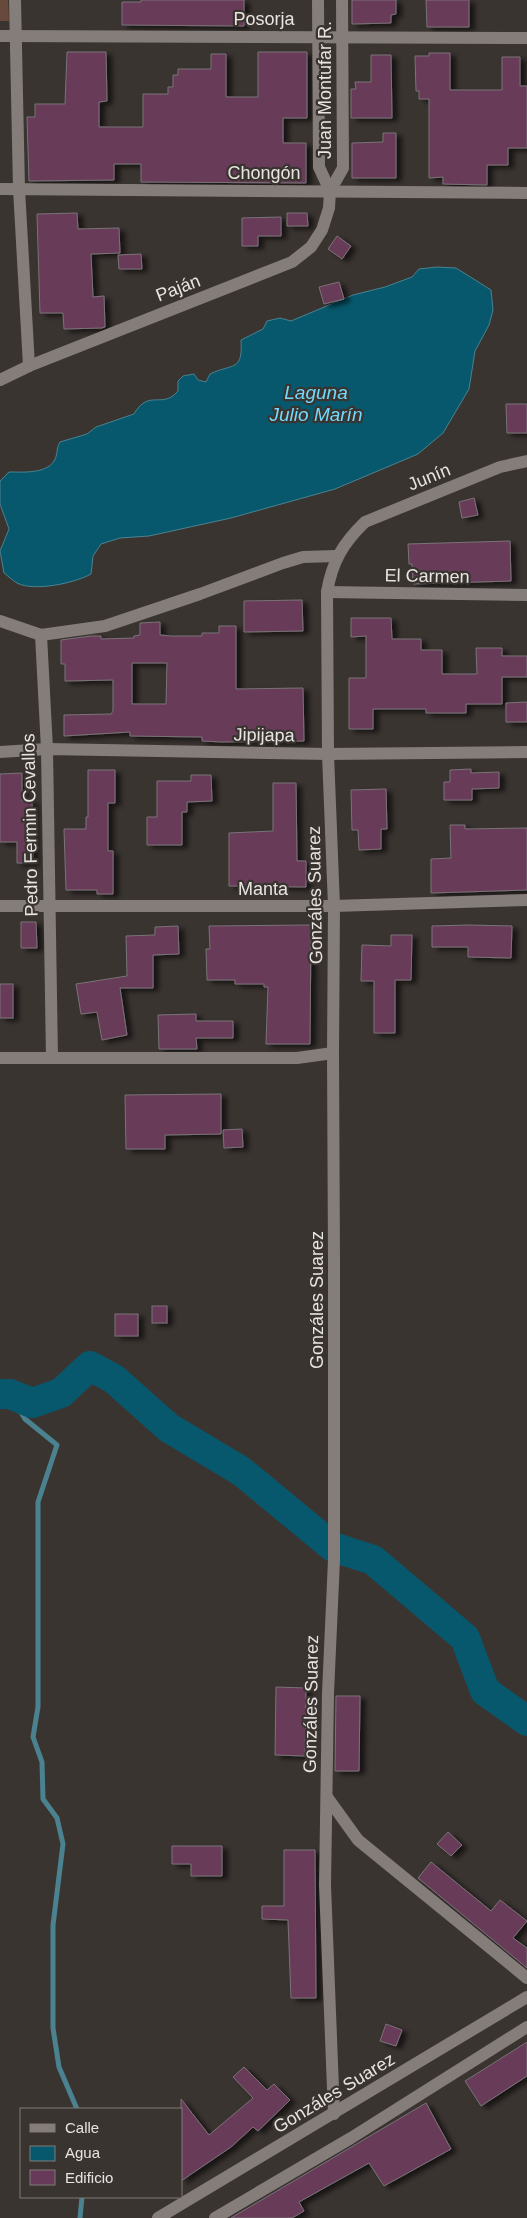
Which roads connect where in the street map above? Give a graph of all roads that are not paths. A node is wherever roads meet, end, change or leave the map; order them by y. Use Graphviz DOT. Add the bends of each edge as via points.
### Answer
graph roads {
  1 [pos="14,0"];
  2 [pos="318,0"];
  3 [pos="342,0"];
  4 [pos="16,35"];
  5 [pos="0,36"];
  6 [pos="318,37"];
  7 [pos="342,37"];
  8 [pos="527,38"];
  9 [pos="0,189"];
  10 [pos="18,189"];
  11 [pos="330,191"];
  12 [pos="527,193"];
  13 [pos="29,366"];
  14 [pos="0,380"];
  15 [pos="527,461"];
  16 [pos="350,536"];
  17 [pos="336,556"];
  18 [pos="327,592"];
  19 [pos="527,595"];
  20 [pos="0,621"];
  21 [pos="41,635"];
  22 [pos="47,749"];
  23 [pos="0,752"];
  24 [pos="527,752"];
  25 [pos="328,754"];
  26 [pos="527,900"];
  27 [pos="0,906"];
  28 [pos="334,906"];
  29 [pos="49,907"];
  30 [pos="332,1052"];
  31 [pos="0,1058"];
  32 [pos="52,1058"];
  33 [pos="327,1797"];
  34 [pos="527,1978"];
  35 [pos="527,1997"];
  36 [pos="527,2027"];
  37 [pos="334,2114"];
  38 [pos="158,2218"];
  39 [pos="215,2218"];
  1 -- 4 [label="street"];
  2 -- 6 [label="street, Juan Montufar R."];
  3 -- 7 [label="street, Juan Montufar R."];
  4 -- 5 [label="street, Posorja"];
  4 -- 6 [label="street, Posorja"];
  4 -- 10 [label="street"];
  6 -- 7 [label="street, Posorja"];
  6 -- 11 [label="street, Juan Montufar R." via="319,167"];
  7 -- 8 [label="street, Posorja"];
  7 -- 11 [label="street, Juan Montufar R." via="343,168"];
  9 -- 10 [label="street, Chongón"];
  10 -- 11 [label="street, Chongón"];
  10 -- 13 [label="street"];
  11 -- 12 [label="street, Chongón"];
  11 -- 13 [label="street, Paján" via="330,208 322,230 311,247 292,262"];
  13 -- 14 [label="street, Paján"];
  15 -- 16 [label="street, Junín" via="500,467 365,522"];
  16 -- 17 [label="street, Gonzáles Suarez"];
  17 -- 18 [label="street, Gonzáles Suarez"];
  17 -- 21 [label="street" via="303,557 105,626"];
  18 -- 19 [label="street, El Carmen"];
  18 -- 25 [label="street, Gonzáles Suarez"];
  20 -- 21 [label="street"];
  21 -- 22 [label="street, Pedro Fermin Cevallos"];
  22 -- 23 [label="street, Jipijapa"];
  22 -- 25 [label="street, Jipijapa"];
  22 -- 29 [label="street, Pedro Fermin Cevallos"];
  24 -- 25 [label="street, Jipijapa"];
  25 -- 28 [label="street, Gonzáles Suarez"];
  26 -- 28 [label="street, Manta"];
  27 -- 29 [label="street, Manta"];
  28 -- 29 [label="street, Manta"];
  28 -- 30 [label="street, Gonzáles Suarez"];
  29 -- 32 [label="street, Pedro Fermin Cevallos"];
  30 -- 32 [label="street" via="297,1058"];
  30 -- 33 [label="street, Gonzáles Suarez" via="334,1560"];
  31 -- 32 [label="street"];
  33 -- 34 [label="street, Gonzáles Suarez" via="358,1840"];
  33 -- 37 [label="street" via="325,1885"];
  35 -- 37 [label="street, Gonzáles Suarez"];
  36 -- 39 [label="street" via="351,2138"];
  37 -- 38 [label="street, Gonzáles Suarez"];
}
